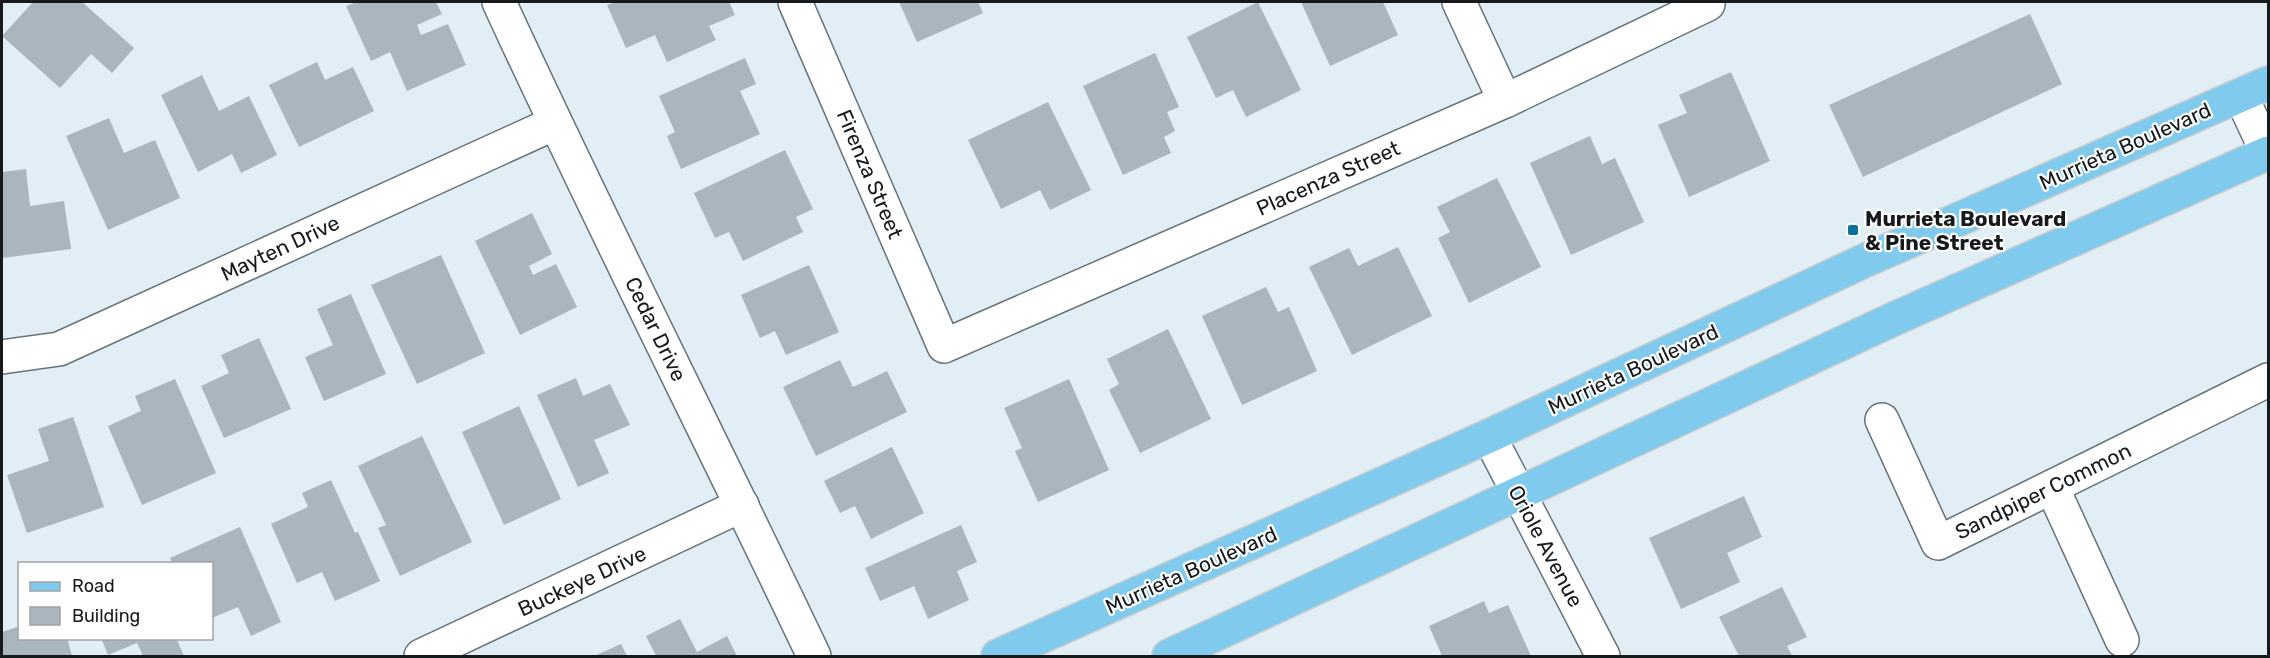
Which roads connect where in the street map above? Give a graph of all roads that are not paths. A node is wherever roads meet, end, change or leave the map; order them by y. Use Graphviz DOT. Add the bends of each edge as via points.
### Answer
graph roads {
  1 [pos="499,2"];
  2 [pos="795,2"];
  3 [pos="1459,2"];
  4 [pos="1708,4"];
  5 [pos="2255,89"];
  6 [pos="1505,101"];
  7 [pos="555,123"];
  8 [pos="2268,154"];
  9 [pos="944,346"];
  10 [pos="2,357"];
  11 [pos="2268,380"];
  12 [pos="1882,420"];
  13 [pos="1489,436"];
  14 [pos="2052,487"];
  15 [pos="1518,494"];
  16 [pos="742,505"];
  17 [pos="2122,640"];
  18 [pos="421,657"];
  19 [pos="814,657"];
  20 [pos="998,657"];
  21 [pos="1169,657"];
  22 [pos="1603,657"];
  1 -- 7 [label="street, Cedar Drive"];
  2 -- 9 [label="street, Firenza Street"];
  3 -- 6 [label="street"];
  4 -- 6 [label="street, Placenza Street"];
  5 -- 8 [label="street"];
  5 -- 13 [label="main road, Murrieta Boulevard" via="1864,261"];
  6 -- 9 [label="street, Placenza Street"];
  7 -- 10 [label="street, Mayten Drive" via="58,349"];
  7 -- 16 [label="street, Cedar Drive"];
  8 -- 15 [label="main road" via="1896,318"];
  11 -- 14 [label="street, Sandpiper Common"];
  12 -- 14 [label="street, Sandpiper Common" via="1938,543"];
  13 -- 15 [label="street, Oriole Avenue"];
  13 -- 20 [label="main road, Murrieta Boulevard"];
  14 -- 17 [label="street"];
  15 -- 21 [label="main road"];
  15 -- 22 [label="street, Oriole Avenue"];
  16 -- 18 [label="street, Buckeye Drive"];
  16 -- 19 [label="street, Cedar Drive"];
}
